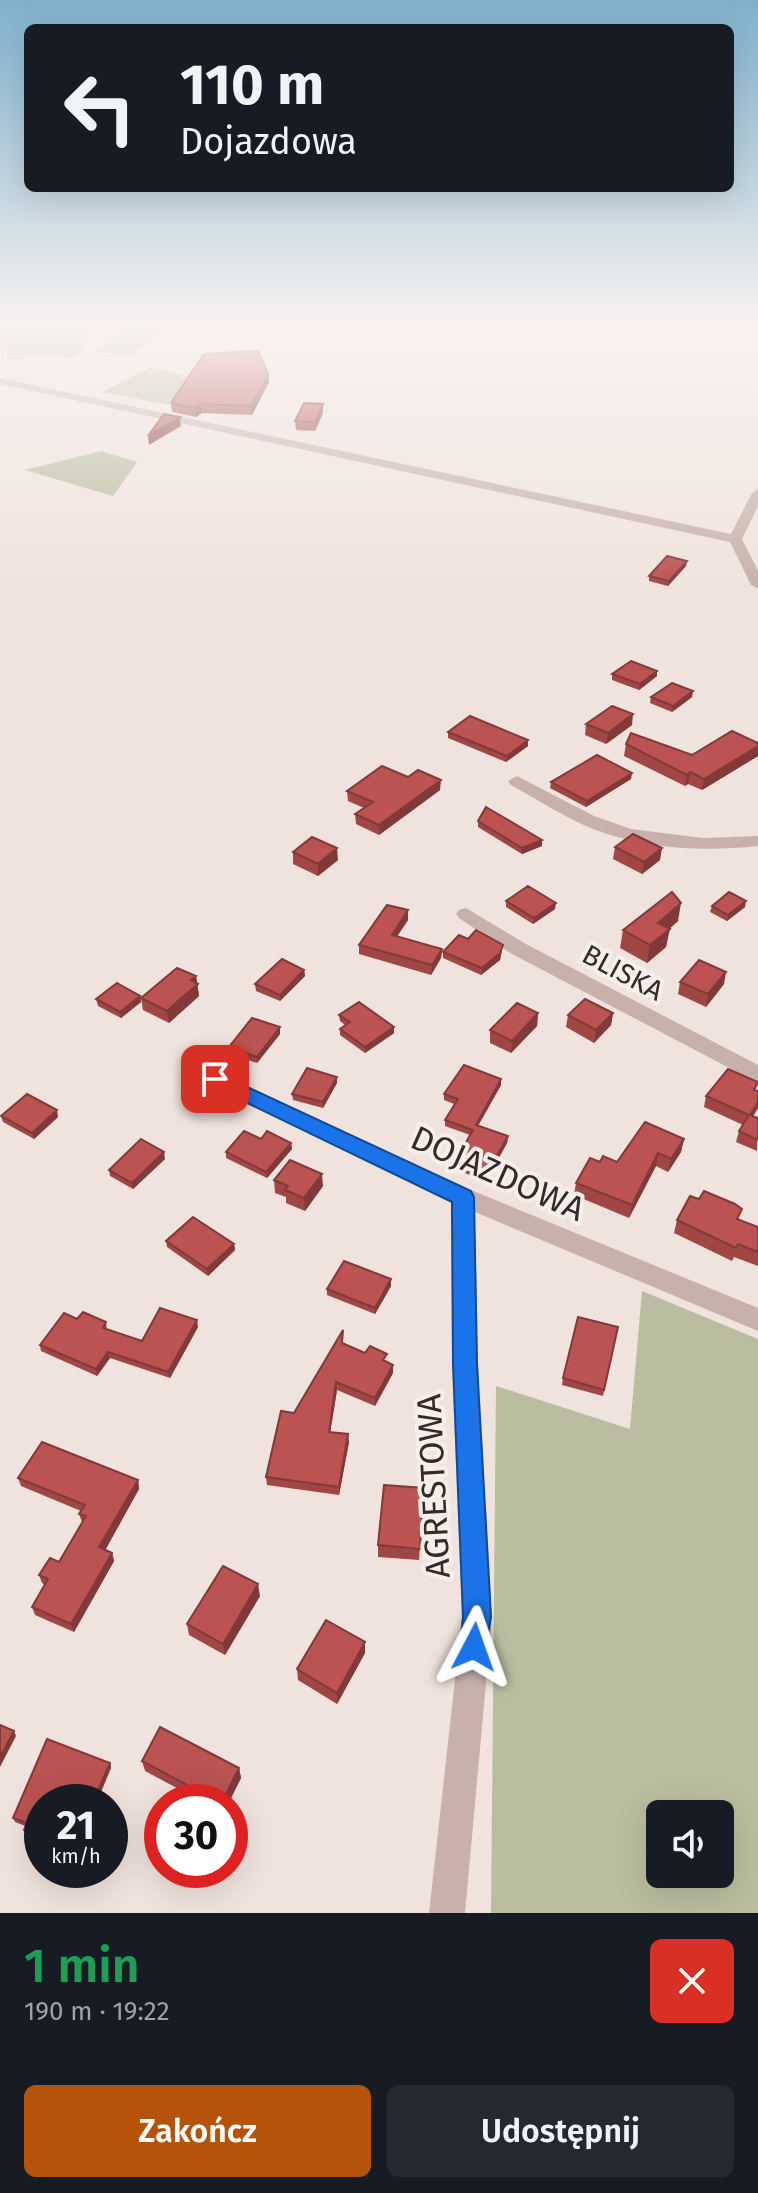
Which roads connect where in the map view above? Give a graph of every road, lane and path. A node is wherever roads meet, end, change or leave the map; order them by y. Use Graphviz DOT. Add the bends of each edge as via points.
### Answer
graph roads {
  1 [pos="145,412"];
  2 [pos="758,493"];
  3 [pos="735,539"];
  4 [pos="758,585"];
  5 [pos="517,781"];
  6 [pos="758,841"];
  7 [pos="466,914"];
  8 [pos="758,1075"];
  9 [pos="215,1079"];
  10 [pos="463,1197"];
  11 [pos="758,1320"];
  12 [pos="447,1913"];
  1 -- 3 [label="street"];
  2 -- 3 [label="street"];
  3 -- 4 [label="street"];
  5 -- 6 [label="street" via="609,829 676,842"];
  7 -- 8 [label="street, BLISKA" via="519,949"];
  9 -- 10 [label="street, DOJAZDOWA"];
  10 -- 11 [label="street, DOJAZDOWA"];
  10 -- 12 [label="street, AGRESTOWA" via="477,1617"];
}
